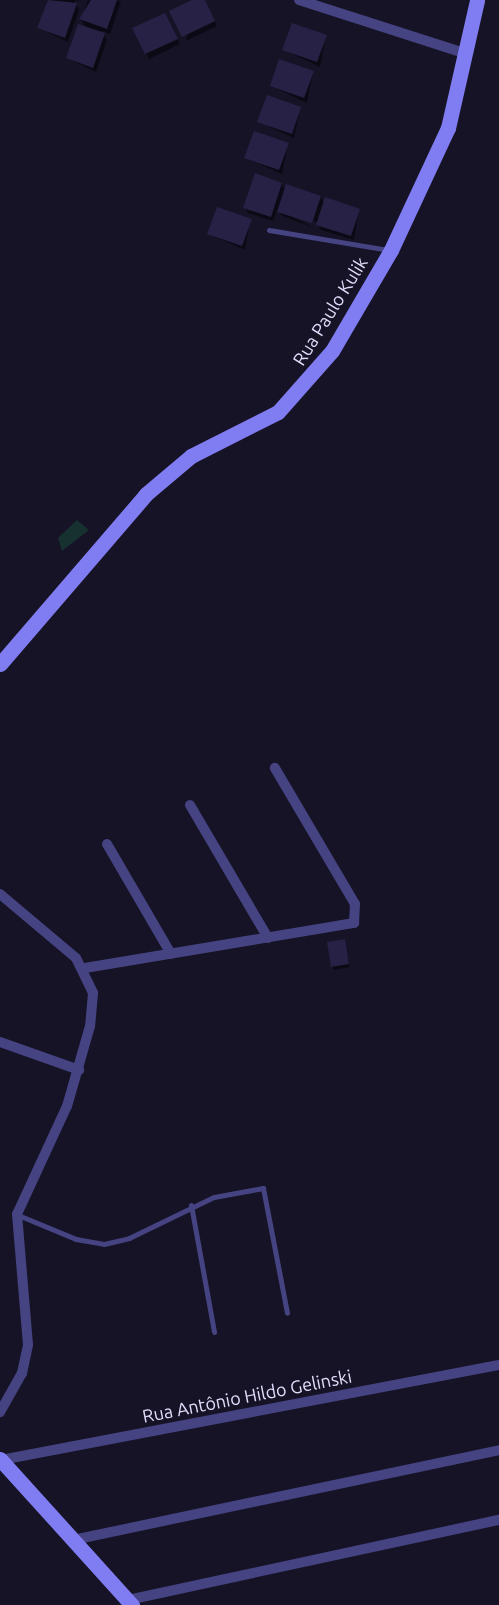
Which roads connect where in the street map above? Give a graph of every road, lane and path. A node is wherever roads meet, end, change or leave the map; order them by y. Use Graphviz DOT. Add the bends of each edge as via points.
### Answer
graph roads {
  1 [pos="299,0"];
  2 [pos="477,0"];
  3 [pos="464,53"];
  4 [pos="270,230"];
  5 [pos="391,250"];
  6 [pos="0,664"];
  7 [pos="275,768"];
  8 [pos="190,805"];
  9 [pos="107,844"];
  10 [pos="0,894"];
  11 [pos="268,938"];
  12 [pos="171,954"];
  13 [pos="85,968"];
  14 [pos="0,1042"];
  15 [pos="79,1070"];
  16 [pos="191,1205"];
  17 [pos="17,1214"];
  18 [pos="287,1313"];
  19 [pos="214,1332"];
  20 [pos="499,1365"];
  21 [pos="0,1412"];
  22 [pos="499,1450"];
  23 [pos="0,1459"];
  24 [pos="499,1520"];
  25 [pos="73,1540"];
  26 [pos="130,1602"];
  1 -- 3 [label="street"];
  2 -- 3 [label="street, Rua Paulo Kulik"];
  3 -- 5 [label="street, Rua Paulo Kulik" via="448,128"];
  4 -- 5 [label="lane"];
  5 -- 6 [label="street, Rua Paulo Kulik" via="341,338 300,393 264,421 191,456 146,494"];
  7 -- 11 [label="street" via="358,910 348,925"];
  8 -- 11 [label="street"];
  9 -- 12 [label="street"];
  10 -- 13 [label="street" via="44,926"];
  11 -- 12 [label="street"];
  12 -- 13 [label="street"];
  13 -- 15 [label="street" via="93,1009"];
  14 -- 15 [label="street"];
  15 -- 17 [label="street"];
  16 -- 17 [label="lane" via="129,1238 104,1244 76,1239"];
  16 -- 18 [label="lane" via="263,1188"];
  16 -- 19 [label="lane"];
  17 -- 21 [label="street" via="28,1344 22,1373"];
  20 -- 23 [label="street, Rua Antônio Hildo Gelinski"];
  22 -- 25 [label="street"];
  23 -- 25 [label="street"];
  24 -- 26 [label="street"];
  25 -- 26 [label="street"];
}
